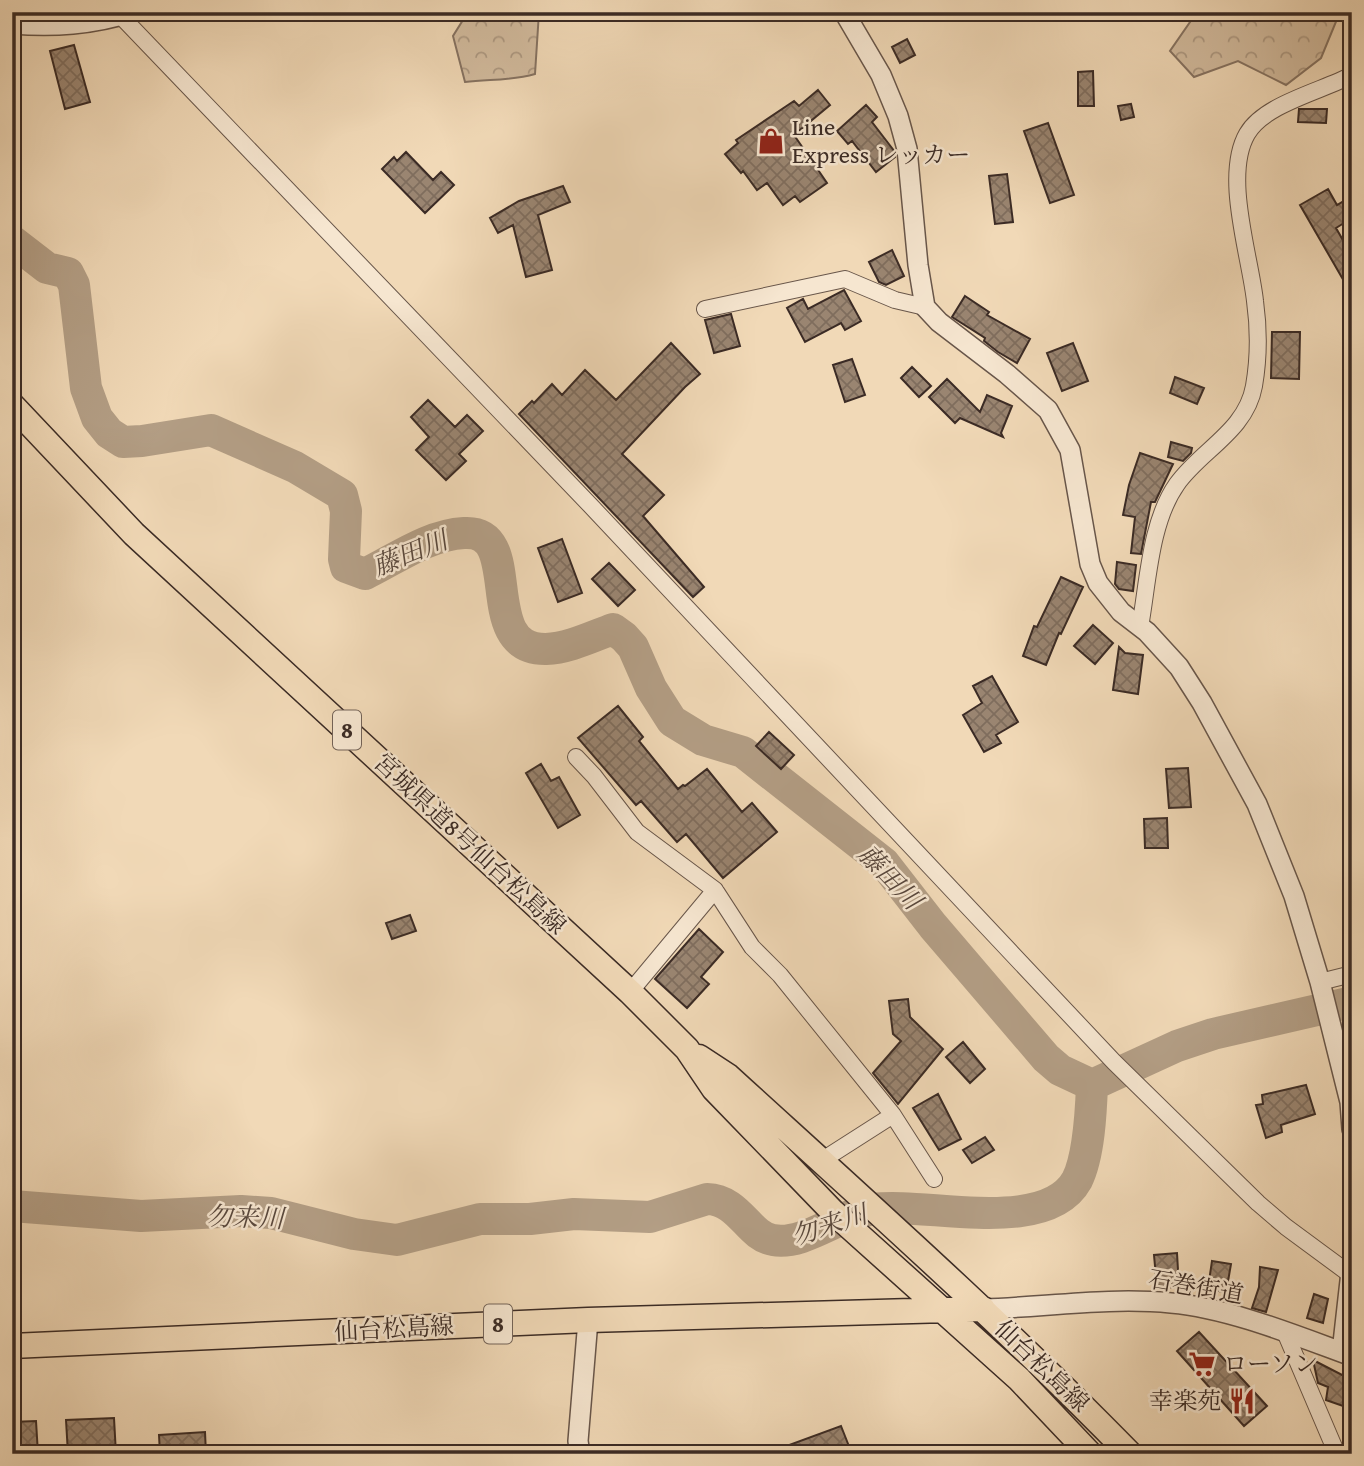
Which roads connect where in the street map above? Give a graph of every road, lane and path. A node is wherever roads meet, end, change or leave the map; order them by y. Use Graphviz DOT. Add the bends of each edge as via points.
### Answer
graph roads {
  1 [pos="844,12"];
  2 [pos="123,13"];
  3 [pos="12,24"];
  4 [pos="1352,75"];
  5 [pos="925,307"];
  6 [pos="705,309"];
  7 [pos="12,405"];
  8 [pos="1140,627"];
  9 [pos="576,757"];
  10 [pos="715,890"];
  11 [pos="1352,974"];
  12 [pos="1321,982"];
  13 [pos="630,992"];
  14 [pos="687,1049"];
  15 [pos="893,1115"];
  16 [pos="1352,1129"];
  17 [pos="821,1161"];
  18 [pos="934,1179"];
  19 [pos="912,1244"];
  20 [pos="880,1254"];
  21 [pos="1352,1263"];
  22 [pos="1351,1275"];
  23 [pos="983,1309"];
  24 [pos="945,1312"];
  25 [pos="589,1320"];
  26 [pos="1285,1332"];
  27 [pos="12,1346"];
  28 [pos="1347,1354"];
  29 [pos="580,1454"];
  30 [pos="1090,1454"];
  31 [pos="1130,1454"];
  32 [pos="1337,1454"];
  1 -- 5 [label="street" via="881,75 898,116 907,149"];
  2 -- 3 [label="street" via="72,25"];
  2 -- 22 [label="street" via="1114,1062 1258,1203"];
  4 -- 8 [label="street" via="1265,114 1247,134 1237,185 1258,328 1254,388 1245,414 1176,484 1158,528"];
  5 -- 6 [label="street" via="845,279"];
  5 -- 8 [label="street" via="1048,410 1070,450 1090,564 1098,583"];
  7 -- 13 [label="main road, 宮城県道8号仙台松島線 / 8" via="134,534"];
  8 -- 12 [label="street" via="1179,667 1257,804"];
  9 -- 10 [label="street" via="637,832"];
  10 -- 13 [label="street"];
  10 -- 15 [label="street" via="752,947"];
  11 -- 12 [label="street"];
  12 -- 16 [label="street" via="1350,1102"];
  13 -- 14 [label="main road, 宮城県道8号仙台松島線 / 8"];
  14 -- 17 [label="main road, 宮城県道8号仙台松島線 / 8" via="727,1076"];
  14 -- 20 [label="main road, 宮城県道8号仙台松島線 / 8" via="714,1089"];
  15 -- 17 [label="street"];
  15 -- 18 [label="street"];
  17 -- 19 [label="main road, 宮城県道8号仙台松島線 / 8"];
  19 -- 23 [label="main road, 仙台松島線 / 8"];
  20 -- 24 [label="main road, 仙台松島線 / 8"];
  21 -- 22 [label="street"];
  22 -- 28 [label="street"];
  23 -- 24 [label="main road, 仙台松島線 / 8"];
  23 -- 26 [label="street, 石巻街道" via="1134,1300 1174,1303"];
  23 -- 31 [label="main road, 仙台松島線 / 8"];
  24 -- 25 [label="main road, 仙台松島線 / 8"];
  24 -- 30 [label="main road, 仙台松島線 / 8" via="1019,1379"];
  25 -- 27 [label="main road, 仙台松島線 / 8"];
  25 -- 29 [label="street"];
  26 -- 28 [label="street, 石巻街道"];
  26 -- 32 [label="street"];
}
